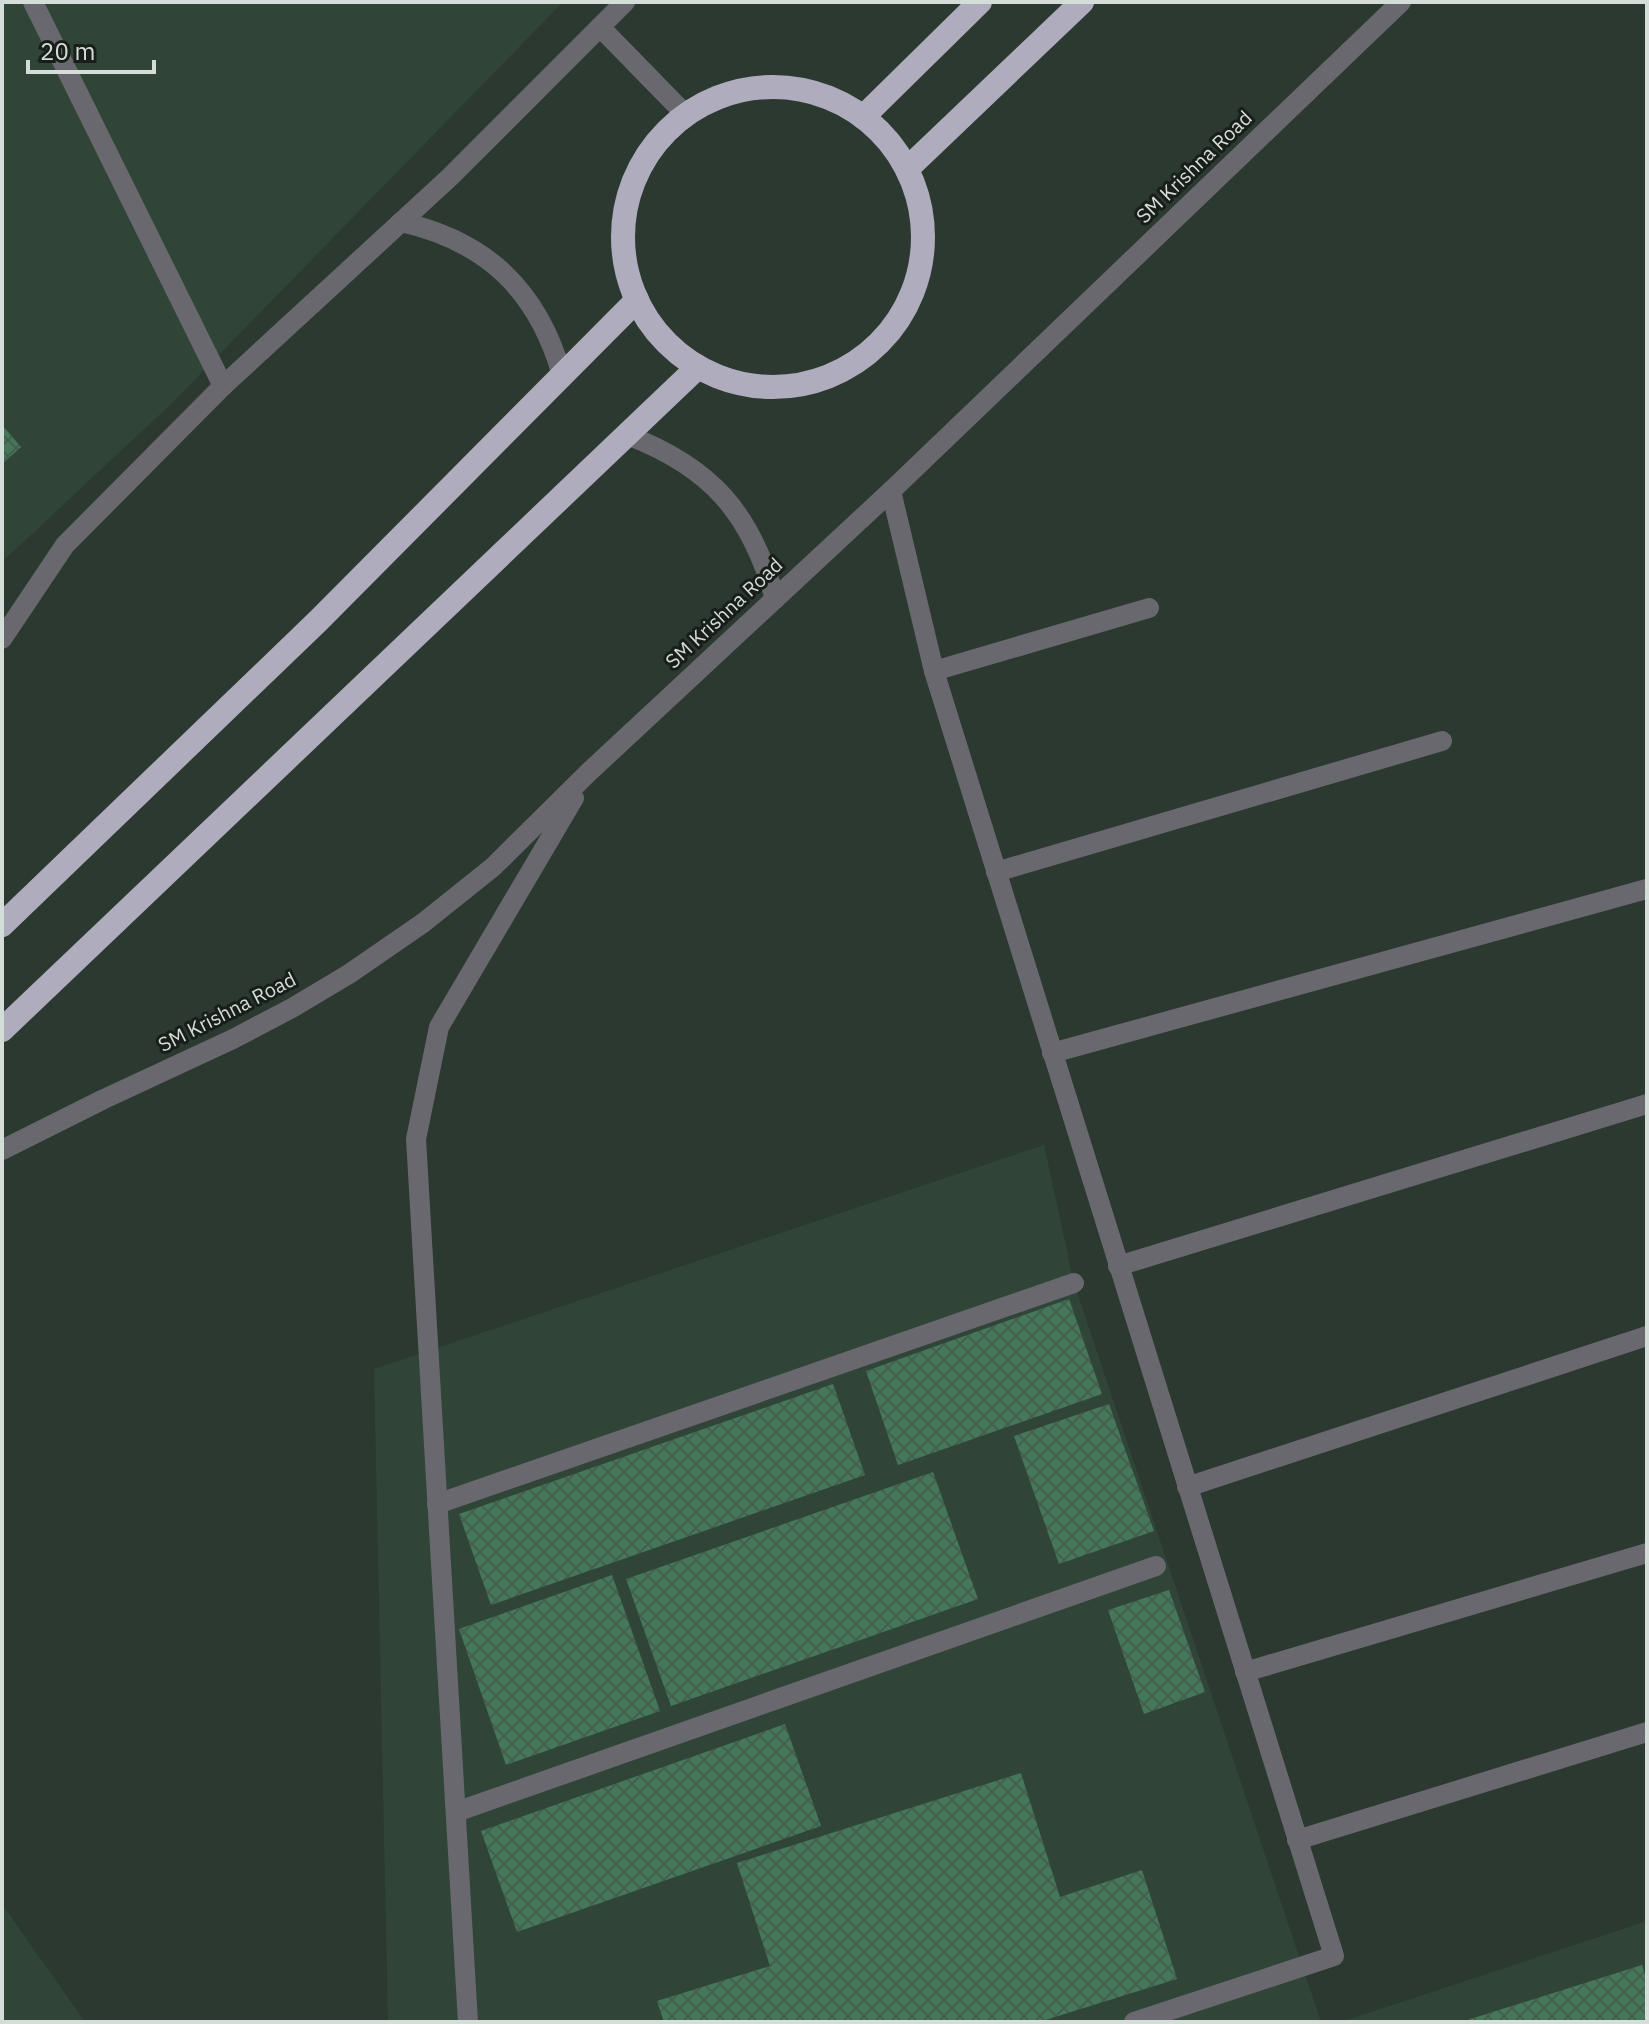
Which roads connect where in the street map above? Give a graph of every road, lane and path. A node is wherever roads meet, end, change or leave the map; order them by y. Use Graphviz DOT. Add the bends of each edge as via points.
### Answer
graph roads {
  1 [pos="33,2"];
  2 [pos="625,2"];
  3 [pos="980,2"];
  4 [pos="1082,2"];
  5 [pos="1401,2"];
  6 [pos="600,27"];
  7 [pos="685,114"];
  8 [pos="863,117"];
  9 [pos="907,169"];
  10 [pos="401,222"];
  11 [pos="637,300"];
  12 [pos="698,367"];
  13 [pos="562,375"];
  14 [pos="223,386"];
  15 [pos="627,435"];
  16 [pos="891,491"];
  17 [pos="775,599"];
  18 [pos="1149,608"];
  19 [pos="2,639"];
  20 [pos="934,671"];
  21 [pos="1442,741"];
  22 [pos="589,772"];
  23 [pos="996,872"];
  24 [pos="1647,889"];
  25 [pos="2,925"];
  26 [pos="2,1030"];
  27 [pos="1052,1053"];
  28 [pos="1647,1104"];
  29 [pos="2,1150"];
  30 [pos="1118,1266"];
  31 [pos="1074,1283"];
  32 [pos="1647,1336"];
  33 [pos="1187,1487"];
  34 [pos="437,1504"];
  35 [pos="1647,1553"];
  36 [pos="1156,1566"];
  37 [pos="1245,1672"];
  38 [pos="1647,1732"];
  39 [pos="456,1812"];
  40 [pos="1297,1840"];
  41 [pos="468,2022"];
  42 [pos="1134,2022"];
  1 -- 14 [label="street"];
  2 -- 6 [label="street"];
  3 -- 8 [label="highway"];
  4 -- 9 [label="highway"];
  5 -- 16 [label="street, SM Krishna Road"];
  6 -- 7 [label="street"];
  6 -- 10 [label="street"];
  7 -- 8 [label="highway" via="722,95 784,86 815,92"];
  7 -- 11 [label="highway" via="646,154 631,184 623,249"];
  8 -- 9 [label="highway"];
  9 -- 12 [label="highway" via="919,199 922,261 914,291 881,343 831,377 801,386 740,385"];
  10 -- 13 [label="street" via="457,239 504,272 541,320"];
  10 -- 14 [label="street"];
  11 -- 12 [label="highway" via="661,338"];
  11 -- 13 [label="highway"];
  12 -- 15 [label="highway"];
  13 -- 25 [label="highway" via="318,621"];
  14 -- 19 [label="street" via="65,545"];
  15 -- 17 [label="street" via="684,462 731,505 751,533"];
  15 -- 26 [label="highway"];
  16 -- 17 [label="street, SM Krishna Road"];
  16 -- 20 [label="street"];
  17 -- 22 [label="street, SM Krishna Road"];
  18 -- 20 [label="street"];
  20 -- 23 [label="street"];
  21 -- 23 [label="street"];
  22 -- 29 [label="street, SM Krishna Road" via="493,867 349,974 233,1039"];
  22 -- 34 [label="street" via="439,1027 416,1139"];
  23 -- 27 [label="street"];
  24 -- 27 [label="street"];
  27 -- 30 [label="street"];
  28 -- 30 [label="street"];
  30 -- 33 [label="street"];
  31 -- 34 [label="street"];
  32 -- 33 [label="street"];
  33 -- 37 [label="street"];
  34 -- 39 [label="street"];
  35 -- 37 [label="street"];
  36 -- 39 [label="street"];
  37 -- 40 [label="street"];
  38 -- 40 [label="street"];
  39 -- 41 [label="street"];
  40 -- 42 [label="street" via="1334,1956"];
}
